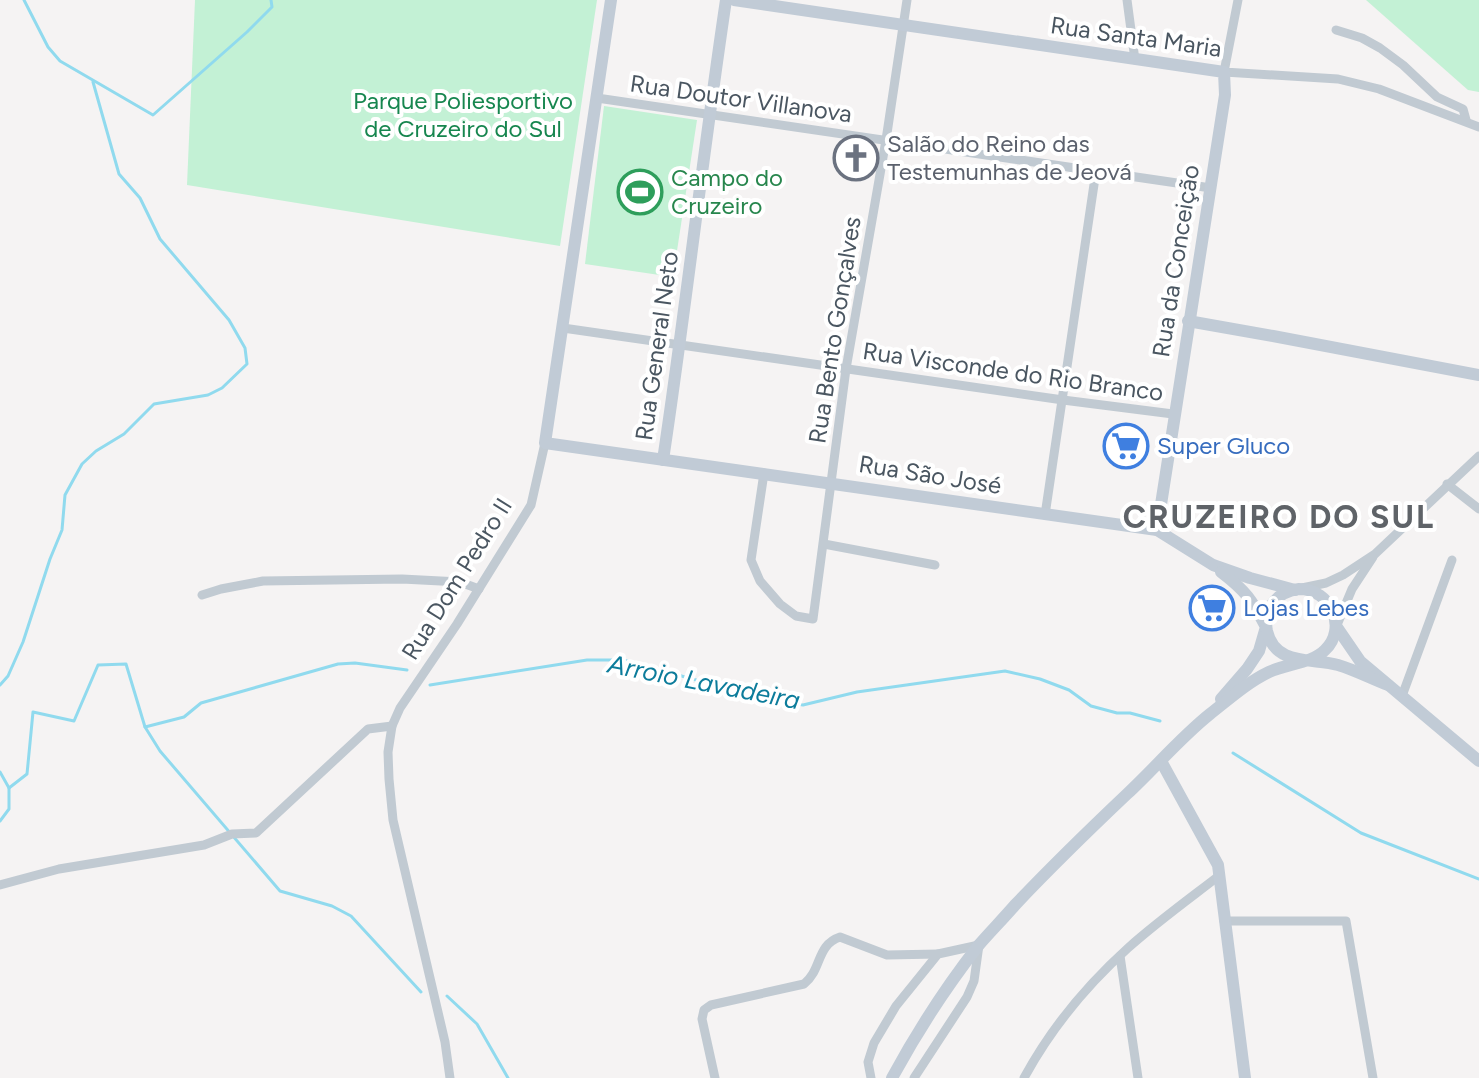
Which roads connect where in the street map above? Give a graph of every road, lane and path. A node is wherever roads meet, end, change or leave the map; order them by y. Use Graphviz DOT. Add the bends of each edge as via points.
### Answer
graph roads {
  1 [pos="611,0"];
  2 [pos="726,0"];
  3 [pos="734,0"];
  4 [pos="907,0"];
  5 [pos="1127,0"];
  6 [pos="1238,0"];
  7 [pos="902,26"];
  8 [pos="1336,30"];
  9 [pos="1135,60"];
  10 [pos="1224,72"];
  11 [pos="597,98"];
  12 [pos="709,114"];
  13 [pos="1466,120"];
  14 [pos="1479,127"];
  15 [pos="886,140"];
  16 [pos="1096,171"];
  17 [pos="1211,188"];
  18 [pos="1188,321"];
  19 [pos="563,328"];
  20 [pos="680,346"];
  21 [pos="846,369"];
  22 [pos="1479,375"];
  23 [pos="1063,400"];
  24 [pos="1173,414"];
  25 [pos="545,443"];
  26 [pos="1479,456"];
  27 [pos="663,460"];
  28 [pos="764,473"];
  29 [pos="832,483"];
  30 [pos="1447,484"];
  31 [pos="1479,509"];
  32 [pos="1045,515"];
  33 [pos="1157,530"];
  34 [pos="824,544"];
  35 [pos="1375,554"];
  36 [pos="1452,560"];
  37 [pos="935,565"];
  38 [pos="1213,565"];
  39 [pos="479,589"];
  40 [pos="1295,590"];
  41 [pos="202,595"];
  42 [pos="1336,626"];
  43 [pos="1266,627"];
  44 [pos="1301,661"];
  45 [pos="1388,685"];
  46 [pos="1402,696"];
  47 [pos="1202,721"];
  48 [pos="392,726"];
  49 [pos="1161,761"];
  50 [pos="1479,761"];
  51 [pos="1220,875"];
  52 [pos="0,885"];
  53 [pos="1224,921"];
  54 [pos="979,945"];
  55 [pos="938,954"];
  56 [pos="1120,956"];
  57 [pos="450,1078"];
  58 [pos="715,1078"];
  59 [pos="871,1078"];
  60 [pos="892,1078"];
  61 [pos="914,1078"];
  62 [pos="1024,1078"];
  63 [pos="1138,1078"];
  64 [pos="1245,1078"];
  65 [pos="1373,1078"];
  1 -- 11 [label="main road, Rua Dom Pedro II"];
  2 -- 12 [label="main road, Rua General Neto"];
  3 -- 7 [label="main road, Rua Santa Maria"];
  4 -- 7 [label="street, Rua Bento Gonçalves"];
  5 -- 9 [label="street"];
  6 -- 10 [label="street, Rua da Conceição"];
  7 -- 9 [label="main road, Rua Santa Maria"];
  7 -- 15 [label="street, Rua Bento Gonçalves"];
  8 -- 13 [label="street" via="1380,48 1437,97 1463,109"];
  9 -- 10 [label="main road, Rua Santa Maria"];
  10 -- 13 [label="street, Rua Santa Maria" via="1338,79"];
  10 -- 17 [label="main road, Rua da Conceição"];
  11 -- 12 [label="street, Rua Doutor Villanova"];
  11 -- 19 [label="main road, Rua Dom Pedro II"];
  12 -- 15 [label="street, Rua Doutor Villanova"];
  12 -- 20 [label="main road, Rua General Neto"];
  13 -- 14 [label="street, Rua Santa Maria"];
  15 -- 16 [label="street, Rua Doutor Villanova"];
  15 -- 21 [label="street, Rua Bento Gonçalves"];
  16 -- 17 [label="street, Rua Doutor Villanova"];
  16 -- 23 [label="street"];
  17 -- 18 [label="main road, Rua da Conceição"];
  18 -- 22 [label="main road"];
  18 -- 24 [label="main road, Rua da Conceição"];
  19 -- 20 [label="street, Rua Visconde do Rio Branco"];
  19 -- 25 [label="main road, Rua Dom Pedro II"];
  20 -- 21 [label="street, Rua Visconde do Rio Branco"];
  20 -- 27 [label="main road, Rua General Neto"];
  21 -- 23 [label="street, Rua Visconde do Rio Branco"];
  21 -- 29 [label="street, Rua Bento Gonçalves"];
  23 -- 24 [label="street, Rua Visconde do Rio Branco"];
  23 -- 32 [label="street"];
  24 -- 33 [label="main road, Rua da Conceição"];
  25 -- 27 [label="main road, Rua São José"];
  25 -- 39 [label="street, Rua Dom Pedro II" via="531,505"];
  26 -- 30 [label="street"];
  27 -- 28 [label="main road, Rua São José"];
  28 -- 29 [label="main road, Rua São José"];
  28 -- 34 [label="street, Rua Bento Gonçalves" via="751,560 760,581 796,616 813,619"];
  29 -- 32 [label="main road, Rua São José"];
  29 -- 34 [label="street, Rua Bento Gonçalves"];
  30 -- 31 [label="street"];
  30 -- 35 [label="street"];
  32 -- 33 [label="main road, Rua São José"];
  33 -- 38 [label="main road, Rua São José"];
  34 -- 37 [label="street"];
  35 -- 40 [label="street" via="1326,583"];
  35 -- 42 [label="street"];
  36 -- 46 [label="street"];
  38 -- 40 [label="main road, Rua São José"];
  38 -- 43 [label="main road" via="1253,601"];
  39 -- 41 [label="street" via="460,582 402,579 263,581"];
  39 -- 48 [label="street, Rua Dom Pedro II"];
  40 -- 42 [label="main road" via="1321,596 1332,609"];
  40 -- 43 [label="main road" via="1276,600"];
  42 -- 44 [label="main road" via="1323,653"];
  42 -- 45 [label="main road" via="1360,661"];
  43 -- 44 [label="main road" via="1277,650"];
  43 -- 47 [label="main road" via="1247,669"];
  44 -- 45 [label="main road" via="1330,663"];
  44 -- 47 [label="main road" via="1257,678"];
  45 -- 46 [label="main road"];
  46 -- 50 [label="main road"];
  47 -- 49 [label="main road"];
  48 -- 52 [label="street" via="368,729 256,833"];
  48 -- 57 [label="street, Rua Dom Pedro II" via="388,752 393,820"];
  49 -- 51 [label="main road"];
  49 -- 54 [label="main road"];
  51 -- 53 [label="main road"];
  51 -- 56 [label="street"];
  53 -- 64 [label="main road"];
  53 -- 65 [label="street" via="1346,921"];
  54 -- 55 [label="street"];
  54 -- 60 [label="main road"];
  54 -- 61 [label="street" via="967,997"];
  55 -- 58 [label="street" via="887,955 840,937 826,945 804,984 711,1005 702,1019"];
  55 -- 59 [label="street" via="874,1043 868,1062"];
  56 -- 62 [label="street" via="1051,1033"];
  56 -- 63 [label="street"];
}
